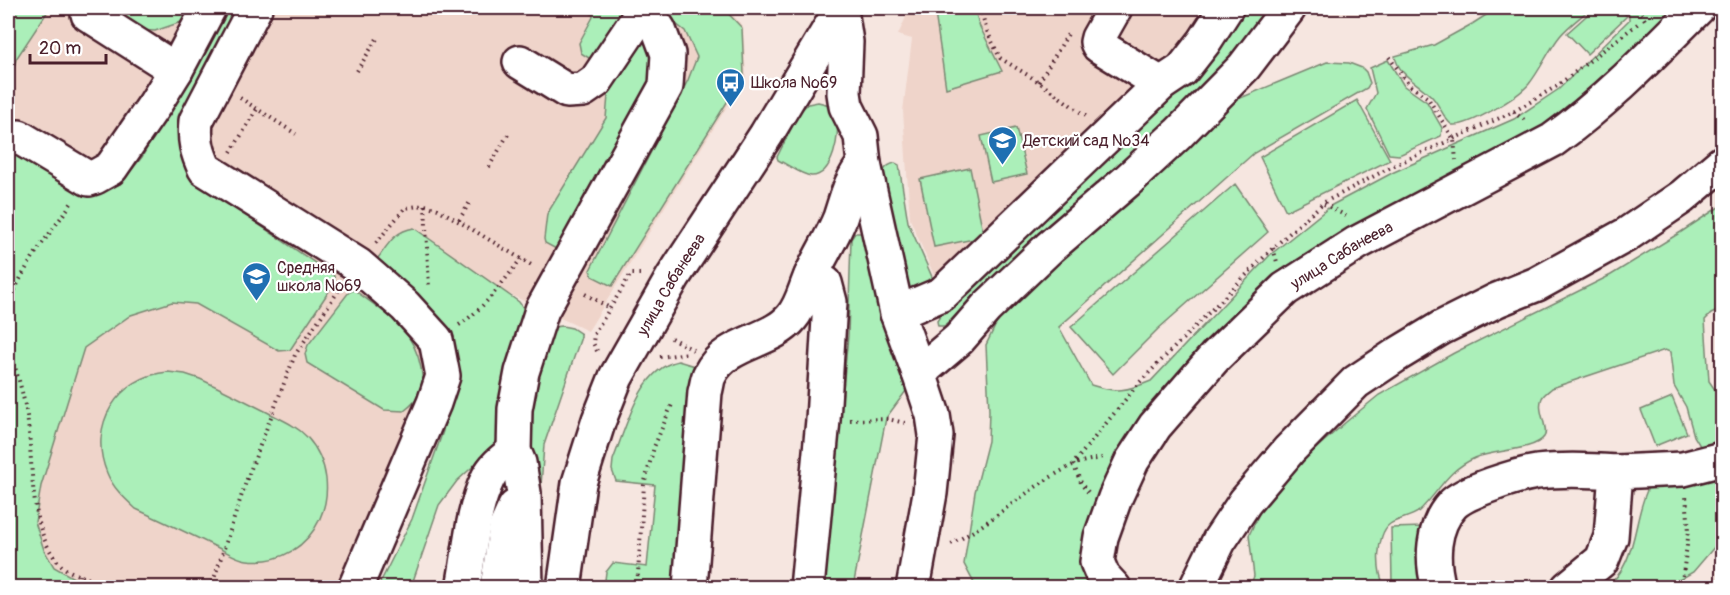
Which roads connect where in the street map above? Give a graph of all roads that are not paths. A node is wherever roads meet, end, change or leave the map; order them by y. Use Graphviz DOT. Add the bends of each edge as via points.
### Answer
graph roads {
  1 [pos="209,8"];
  2 [pos="255,8"];
  3 [pos="645,8"];
  4 [pos="843,8"];
  5 [pos="1116,8"];
  6 [pos="1226,8"];
  7 [pos="1289,8"];
  8 [pos="1698,8"];
  9 [pos="88,14"];
  10 [pos="520,62"];
  11 [pos="176,70"];
  12 [pos="1161,84"];
  13 [pos="19,137"];
  14 [pos="864,164"];
  15 [pos="1722,164"];
  16 [pos="811,276"];
  17 [pos="897,313"];
  18 [pos="919,374"];
  19 [pos="514,451"];
  20 [pos="1722,459"];
  21 [pos="1616,472"];
  22 [pos="524,493"];
  23 [pos="355,588"];
  24 [pos="463,588"];
  25 [pos="497,588"];
  26 [pos="526,588"];
  27 [pos="564,588"];
  28 [pos="690,588"];
  29 [pos="807,588"];
  30 [pos="913,588"];
  31 [pos="1114,588"];
  32 [pos="1196,588"];
  33 [pos="1439,588"];
  34 [pos="1568,588"];
  1 -- 11 [label="street"];
  2 -- 23 [label="street" via="196,122 197,153 205,169 358,266 405,306 436,340 443,376"];
  3 -- 10 [label="street" via="596,81 583,90 567,91"];
  3 -- 19 [label="street" via="660,30 668,54 666,86 542,310 522,372 515,409"];
  4 -- 14 [label="street" via="844,100 861,136"];
  4 -- 27 [label="street, улица Сабанеева" via="673,277 616,377 579,483"];
  5 -- 12 [label="street" via="1098,38 1099,46"];
  6 -- 12 [label="street" via="1182,70"];
  7 -- 18 [label="street" via="1244,67 1178,134 1050,246"];
  8 -- 31 [label="street, улица Сабанеева" via="1578,122 1553,140 1357,243 1285,289 1215,357 1155,426 1132,461 1115,498 1097,562"];
  9 -- 11 [label="street"];
  11 -- 13 [label="street" via="111,168 95,177 89,179"];
  12 -- 17 [label="street" via="942,294"];
  14 -- 16 [label="street" via="850,184 839,219"];
  14 -- 17 [label="street"];
  15 -- 32 [label="street" via="1626,235 1537,284 1441,328 1356,382 1289,450 1245,502 1219,541"];
  16 -- 28 [label="street" via="790,319 778,330 735,349 709,375"];
  16 -- 29 [label="street" via="825,284 830,302"];
  17 -- 18 [label="street"];
  18 -- 30 [label="street" via="936,435"];
  19 -- 22 [label="street"];
  19 -- 24 [label="street" via="489,477 478,506"];
  20 -- 21 [label="street" via="1683,469"];
  21 -- 33 [label="street" via="1536,472 1471,492 1453,503 1441,519 1435,541"];
  21 -- 34 [label="street" via="1611,537 1602,560"];
  22 -- 25 [label="street" via="506,527"];
  22 -- 26 [label="street"];
}
